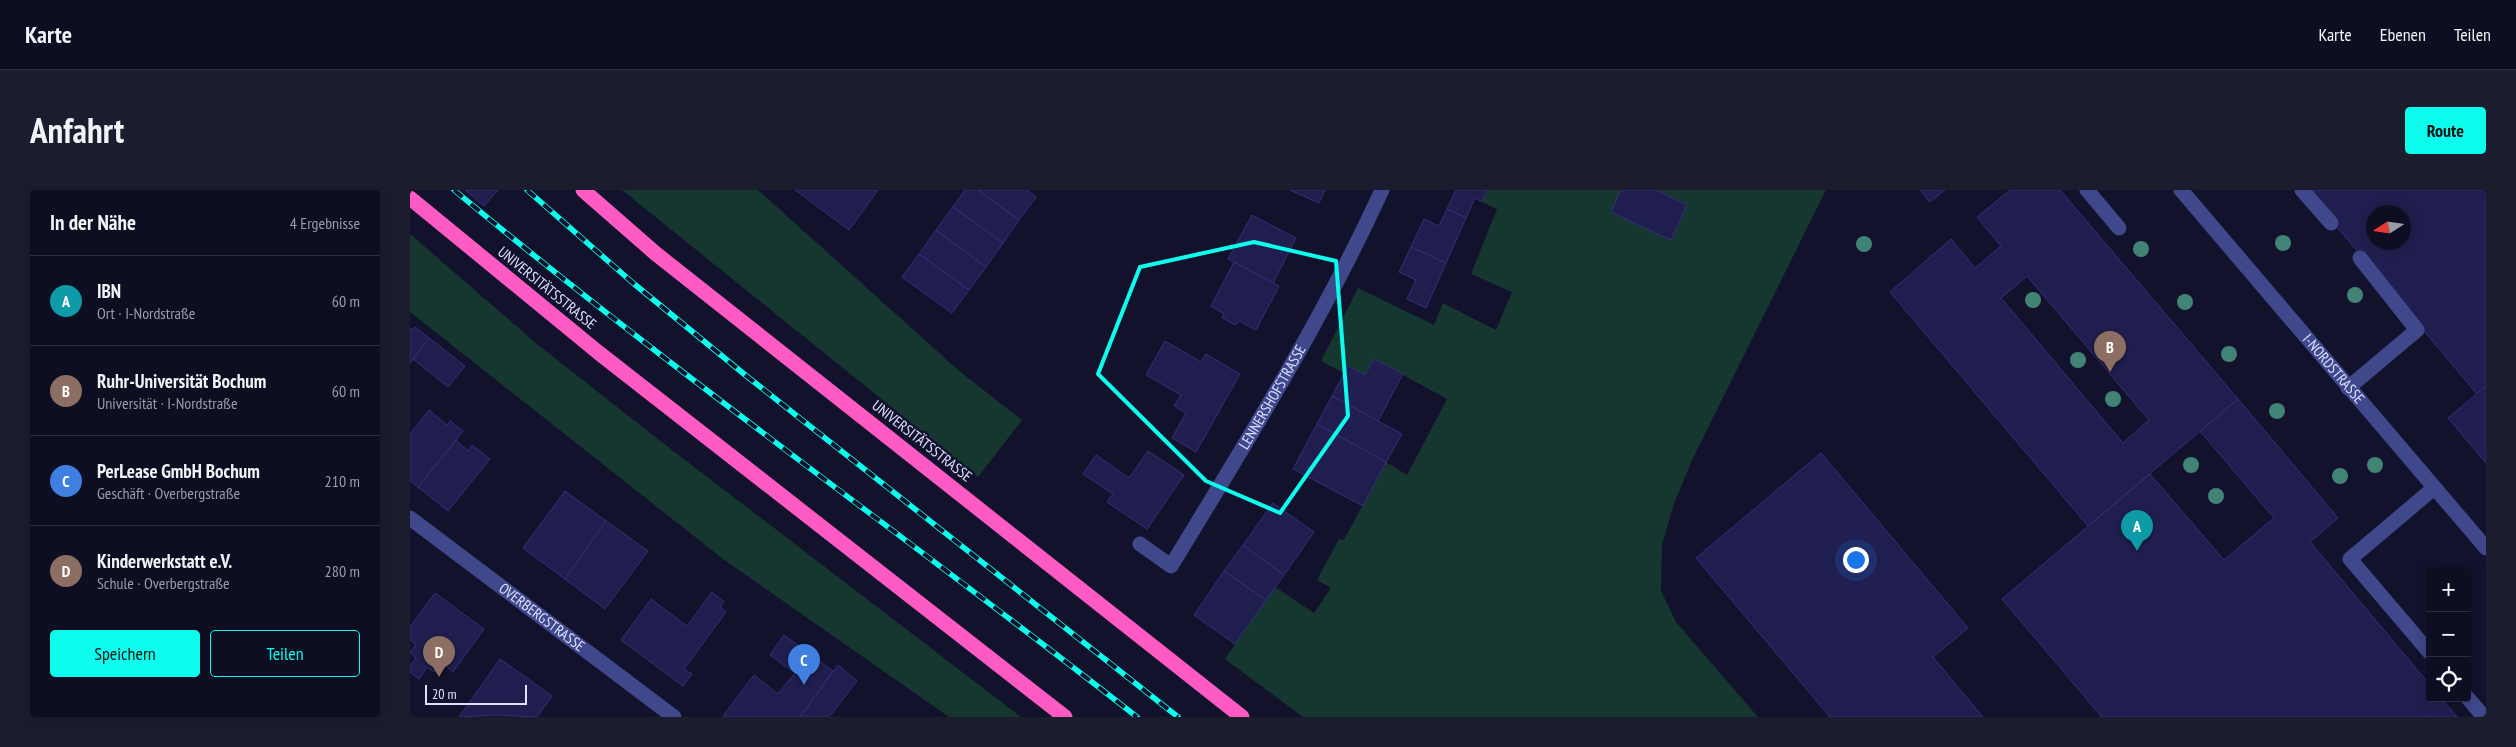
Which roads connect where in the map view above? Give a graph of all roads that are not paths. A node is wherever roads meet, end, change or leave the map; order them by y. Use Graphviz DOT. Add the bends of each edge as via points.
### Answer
graph roads {
  1 [pos="582,190"];
  2 [pos="1382,190"];
  3 [pos="2087,190"];
  4 [pos="2180,190"];
  5 [pos="2302,190"];
  6 [pos="410,198"];
  7 [pos="2331,223"];
  8 [pos="2119,228"];
  9 [pos="2360,258"];
  10 [pos="2348,388"];
  11 [pos="2434,488"];
  12 [pos="410,518"];
  13 [pos="1140,544"];
  14 [pos="2486,548"];
  15 [pos="2426,648"];
  16 [pos="2471,702"];
  17 [pos="674,717"];
  18 [pos="1065,717"];
  19 [pos="1242,717"];
  20 [pos="2484,717"];
  1 -- 19 [label="highway, UNIVERSITÄTSSTRASSE" via="655,252"];
  2 -- 13 [label="street, LENNERSHOFSTRASSE" via="1355,249 1279,388 1171,566"];
  3 -- 8 [label="street"];
  4 -- 10 [label="street, I-NORDSTRASSE"];
  5 -- 7 [label="street"];
  6 -- 18 [label="highway, UNIVERSITÄTSSTRASSE" via="599,352"];
  9 -- 10 [label="street" via="2417,330"];
  10 -- 11 [label="street, I-NORDSTRASSE"];
  11 -- 14 [label="street, I-NORDSTRASSE"];
  11 -- 15 [label="street" via="2350,559"];
  12 -- 17 [label="street, OVERBERGSTRASSE"];
  16 -- 20 [label="street"];
}
